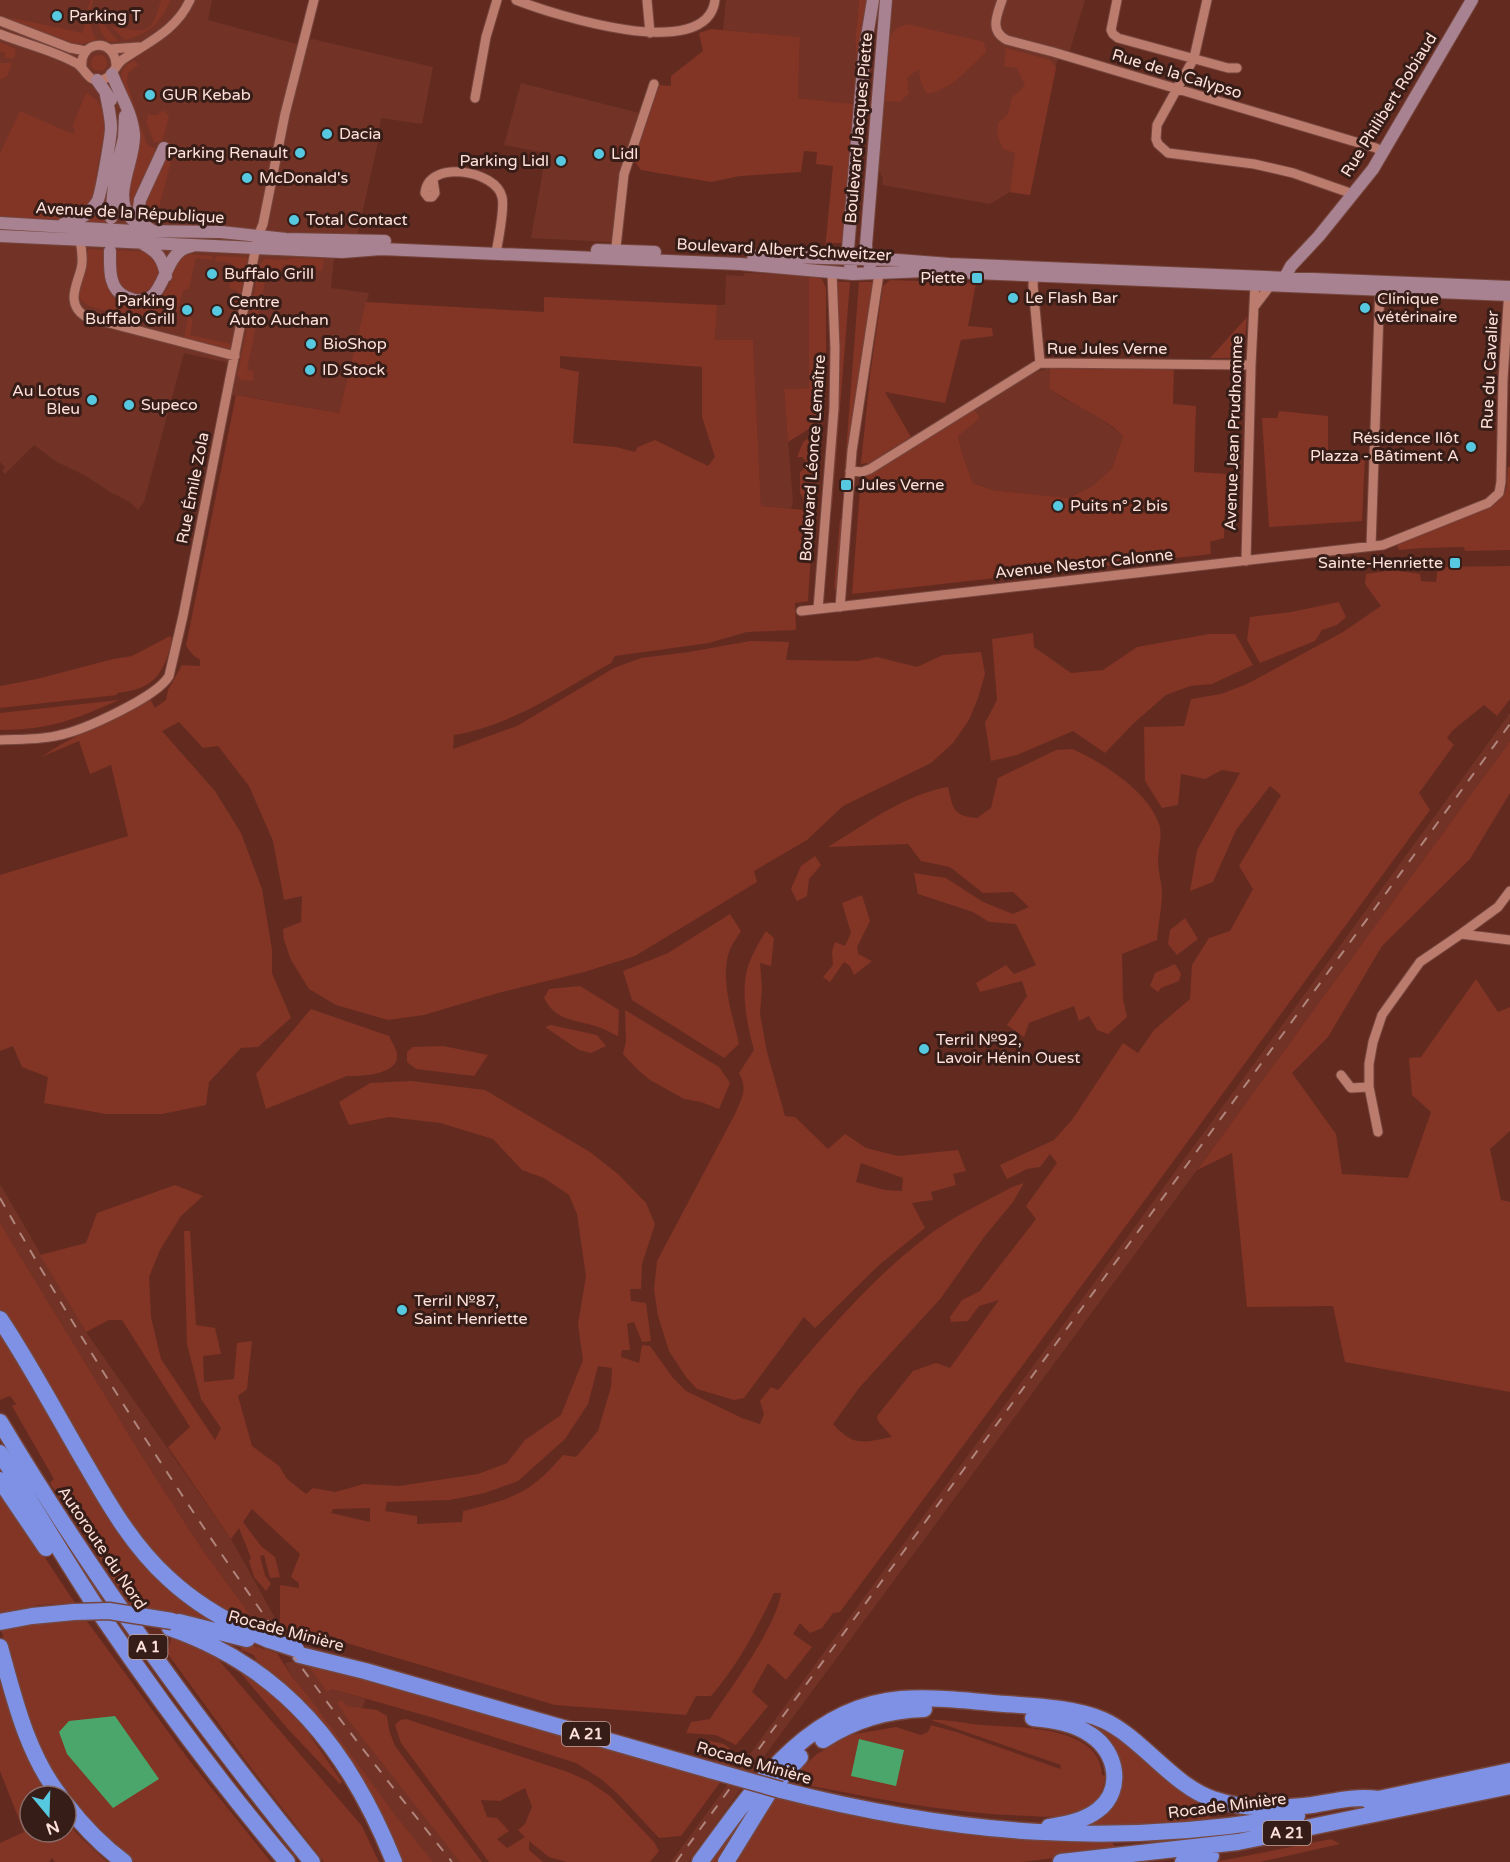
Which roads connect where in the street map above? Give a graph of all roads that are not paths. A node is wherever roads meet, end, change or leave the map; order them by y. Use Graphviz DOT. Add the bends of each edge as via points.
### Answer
graph roads {
  1 [pos="190,0"];
  2 [pos="314,0"];
  3 [pos="497,0"];
  4 [pos="516,0"];
  5 [pos="647,0"];
  6 [pos="715,0"];
  7 [pos="873,0"];
  8 [pos="886,0"];
  9 [pos="1002,0"];
  10 [pos="1117,0"];
  11 [pos="1207,0"];
  12 [pos="1472,0"];
  13 [pos="0,21"];
  14 [pos="650,33"];
  15 [pos="0,34"];
  16 [pos="142,47"];
  17 [pos="110,49"];
  18 [pos="86,51"];
  19 [pos="1194,58"];
  20 [pos="82,68"];
  21 [pos="1238,68"];
  22 [pos="114,69"];
  23 [pos="97,80"];
  24 [pos="654,84"];
  25 [pos="1177,90"];
  26 [pos="106,95"];
  27 [pos="121,95"];
  28 [pos="475,98"];
  29 [pos="164,148"];
  30 [pos="1382,152"];
  31 [pos="119,153"];
  32 [pos="433,180"];
  33 [pos="1353,194"];
  34 [pos="111,218"];
  35 [pos="0,223"];
  36 [pos="137,223"];
  37 [pos="59,226"];
  38 [pos="151,230"];
  39 [pos="0,236"];
  40 [pos="80,239"];
  41 [pos="139,242"];
  42 [pos="258,242"];
  43 [pos="196,244"];
  44 [pos="497,250"];
  45 [pos="110,251"];
  46 [pos="1306,251"];
  47 [pos="615,254"];
  48 [pos="844,267"];
  49 [pos="873,267"];
  50 [pos="1034,272"];
  51 [pos="166,276"];
  52 [pos="1286,280"];
  53 [pos="1307,283"];
  54 [pos="1255,285"];
  55 [pos="1379,285"];
  56 [pos="1270,286"];
  57 [pos="1510,291"];
  58 [pos="1254,307"];
  59 [pos="235,356"];
  60 [pos="1041,363"];
  61 [pos="1251,365"];
  62 [pos="850,471"];
  63 [pos="1371,546"];
  64 [pos="1246,561"];
  65 [pos="840,607"];
  66 [pos="818,609"];
  67 [pos="801,611"];
  68 [pos="0,740"];
  69 [pos="1510,891"];
  70 [pos="1461,934"];
  71 [pos="1510,940"];
  72 [pos="1341,1076"];
  73 [pos="1369,1087"];
  74 [pos="1378,1132"];
  75 [pos="0,1319"];
  76 [pos="0,1422"];
  77 [pos="0,1453"];
  78 [pos="0,1480"];
  79 [pos="103,1618"];
  80 [pos="0,1622"];
  81 [pos="171,1624"];
  82 [pos="271,1644"];
  83 [pos="0,1647"];
  84 [pos="1510,1771"];
  85 [pos="53,1784"];
  86 [pos="1510,1786"];
  87 [pos="1379,1799"];
  88 [pos="78,1818"];
  89 [pos="1322,1826"];
  90 [pos="1019,1832"];
  91 [pos="124,1862"];
  92 [pos="287,1862"];
  93 [pos="312,1862"];
  94 [pos="394,1862"];
  95 [pos="700,1862"];
  96 [pos="726,1862"];
  97 [pos="1061,1862"];
  98 [pos="1183,1862"];
  1 -- 16 [label="street" via="171,28"];
  2 -- 42 [label="street, Rue Émile Zola"];
  3 -- 28 [label="street"];
  4 -- 14 [label="street" via="588,22"];
  5 -- 14 [label="street"];
  6 -- 14 [label="street" via="707,17 682,29"];
  7 -- 48 [label="main road, Boulevard Jacques Piette" via="864,55"];
  8 -- 49 [label="main road, Boulevard Jacques Piette" via="867,245"];
  9 -- 25 [label="street, Rue de la Calypso" via="995,20 1001,37"];
  10 -- 19 [label="street" via="1111,25 1118,38"];
  11 -- 19 [label="street"];
  12 -- 30 [label="main road, Rue Philibert Robiaud"];
  13 -- 18 [label="street"];
  15 -- 20 [label="street" via="59,55"];
  16 -- 17 [label="street"];
  16 -- 22 [label="street"];
  17 -- 18 [label="street" via="99,45"];
  17 -- 22 [label="street" via="116,59"];
  18 -- 20 [label="street"];
  19 -- 21 [label="street"];
  19 -- 25 [label="street"];
  20 -- 23 [label="street"];
  22 -- 23 [label="street" via="105,79"];
  22 -- 27 [label="main road"];
  23 -- 26 [label="main road"];
  24 -- 47 [label="street" via="624,174"];
  25 -- 30 [label="street, Rue de la Calypso"];
  25 -- 33 [label="street" via="1157,125 1158,144 1168,153 1254,164"];
  26 -- 31 [label="main road" via="119,115"];
  26 -- 37 [label="main road" via="111,134 100,195 80,219"];
  27 -- 31 [label="main road" via="126,128"];
  27 -- 36 [label="main road" via="129,109 134,134 123,198 126,212"];
  29 -- 36 [label="main road" via="140,200"];
  30 -- 33 [label="main road, Rue Philibert Robiaud"];
  31 -- 34 [label="main road"];
  32 -- 44 [label="street" via="441,173 453,172 495,184 503,202"];
  33 -- 46 [label="main road, Rue Philibert Robiaud"];
  35 -- 37 [label="main road, Avenue de la République"];
  36 -- 38 [label="main road"];
  37 -- 38 [label="main road, Avenue de la République"];
  38 -- 42 [label="main road, Avenue de la République" via="223,233"];
  39 -- 40 [label="main road, Avenue de la République"];
  40 -- 41 [label="main road, Avenue de la République"];
  40 -- 59 [label="street" via="82,267 74,288 81,314"];
  41 -- 43 [label="main road, Avenue de la République"];
  41 -- 51 [label="main road" via="159,255"];
  42 -- 43 [label="main road, Avenue de la République"];
  42 -- 44 [label="main road, Boulevard Albert Schweitzer" via="342,252"];
  42 -- 59 [label="street, Rue Émile Zola"];
  43 -- 51 [label="main road" via="178,252"];
  44 -- 47 [label="main road, Boulevard Albert Schweitzer"];
  45 -- 51 [label="main road" via="111,278 117,290 127,297 151,296"];
  46 -- 52 [label="main road, Rue Philibert Robiaud" via="1291,266"];
  46 -- 53 [label="main road" via="1302,261"];
  47 -- 48 [label="main road, Boulevard Albert Schweitzer"];
  47 -- 48 [label="main road, Boulevard Albert Schweitzer"];
  48 -- 49 [label="main road, Boulevard Albert Schweitzer"];
  48 -- 49 [label="main road, Boulevard Albert Schweitzer"];
  48 -- 66 [label="street, Boulevard Léonce Lemaître"];
  49 -- 50 [label="main road, Boulevard Albert Schweitzer"];
  49 -- 50 [label="main road, Boulevard Albert Schweitzer" via="938,263"];
  49 -- 62 [label="street"];
  50 -- 52 [label="main road, Boulevard Albert Schweitzer"];
  50 -- 54 [label="main road, Boulevard Albert Schweitzer"];
  50 -- 60 [label="street"];
  52 -- 53 [label="main road, Boulevard Albert Schweitzer"];
  52 -- 54 [label="main road" via="1260,279"];
  52 -- 56 [label="main road" via="1273,281"];
  53 -- 55 [label="main road, Boulevard Albert Schweitzer"];
  53 -- 56 [label="main road, Boulevard Albert Schweitzer"];
  54 -- 56 [label="main road, Boulevard Albert Schweitzer"];
  54 -- 58 [label="street, Avenue Jean Prudhomme"];
  55 -- 57 [label="main road, Boulevard Albert Schweitzer"];
  55 -- 63 [label="street"];
  56 -- 58 [label="street"];
  57 -- 63 [label="street, Rue du Cavalier" via="1499,494 1488,503"];
  58 -- 61 [label="street, Avenue Jean Prudhomme"];
  59 -- 68 [label="street, Rue Émile Zola" via="171,670 165,682 153,692 77,730"];
  60 -- 61 [label="street, Rue Jules Verne"];
  60 -- 62 [label="street, Rue Jules Verne" via="870,468"];
  61 -- 64 [label="street, Avenue Jean Prudhomme"];
  62 -- 65 [label="street"];
  63 -- 64 [label="street, Avenue Nestor Calonne"];
  64 -- 65 [label="street, Avenue Nestor Calonne"];
  65 -- 66 [label="street, Avenue Nestor Calonne"];
  66 -- 67 [label="street, Avenue Nestor Calonne"];
  69 -- 70 [label="street" via="1497,907"];
  70 -- 71 [label="street"];
  70 -- 73 [label="street" via="1420,962 1382,1015 1369,1064"];
  72 -- 73 [label="street" via="1351,1088"];
  73 -- 74 [label="street"];
  75 -- 82 [label="highway" via="110,1506 138,1546 195,1601"];
  76 -- 93 [label="highway, Autoroute du Nord / A 1" via="112,1597 237,1768"];
  77 -- 79 [label="highway, Autoroute du Nord / A 1"];
  78 -- 79 [label="highway" via="84,1601"];
  79 -- 92 [label="highway, Autoroute du Nord / A 1" via="192,1742"];
  80 -- 81 [label="highway, Rocade Minière / A 21, bridge" via="74,1612 118,1612"];
  81 -- 82 [label="highway, Rocade Minière / A 21"];
  81 -- 94 [label="highway" via="244,1663 277,1686 305,1713 356,1784"];
  82 -- 90 [label="highway, Rocade Minière / A 21, bridge" via="781,1790 902,1817"];
  83 -- 85 [label="highway" via="21,1718"];
  84 -- 87 [label="highway, Rocade Minière / A 21"];
  86 -- 89 [label="highway, Rocade Minière / A 21"];
  87 -- 90 [label="highway, Rocade Minière / A 21" via="1208,1829 1131,1834"];
  87 -- 95 [label="highway" via="1358,1796 1269,1808 1225,1803 1186,1784 1122,1731 1089,1714 935,1698 900,1699 843,1715 795,1746 769,1772"];
  88 -- 91 [label="highway"];
  89 -- 97 [label="highway, Rocade Minière / A 21" via="1203,1847"];
  89 -- 98 [label="highway" via="1280,1841"];
  90 -- 96 [label="highway" via="1073,1822 1102,1807 1113,1790 1115,1774 1102,1744 1077,1727 1049,1720 942,1709 908,1710 849,1725 803,1754 771,1789"];
}
